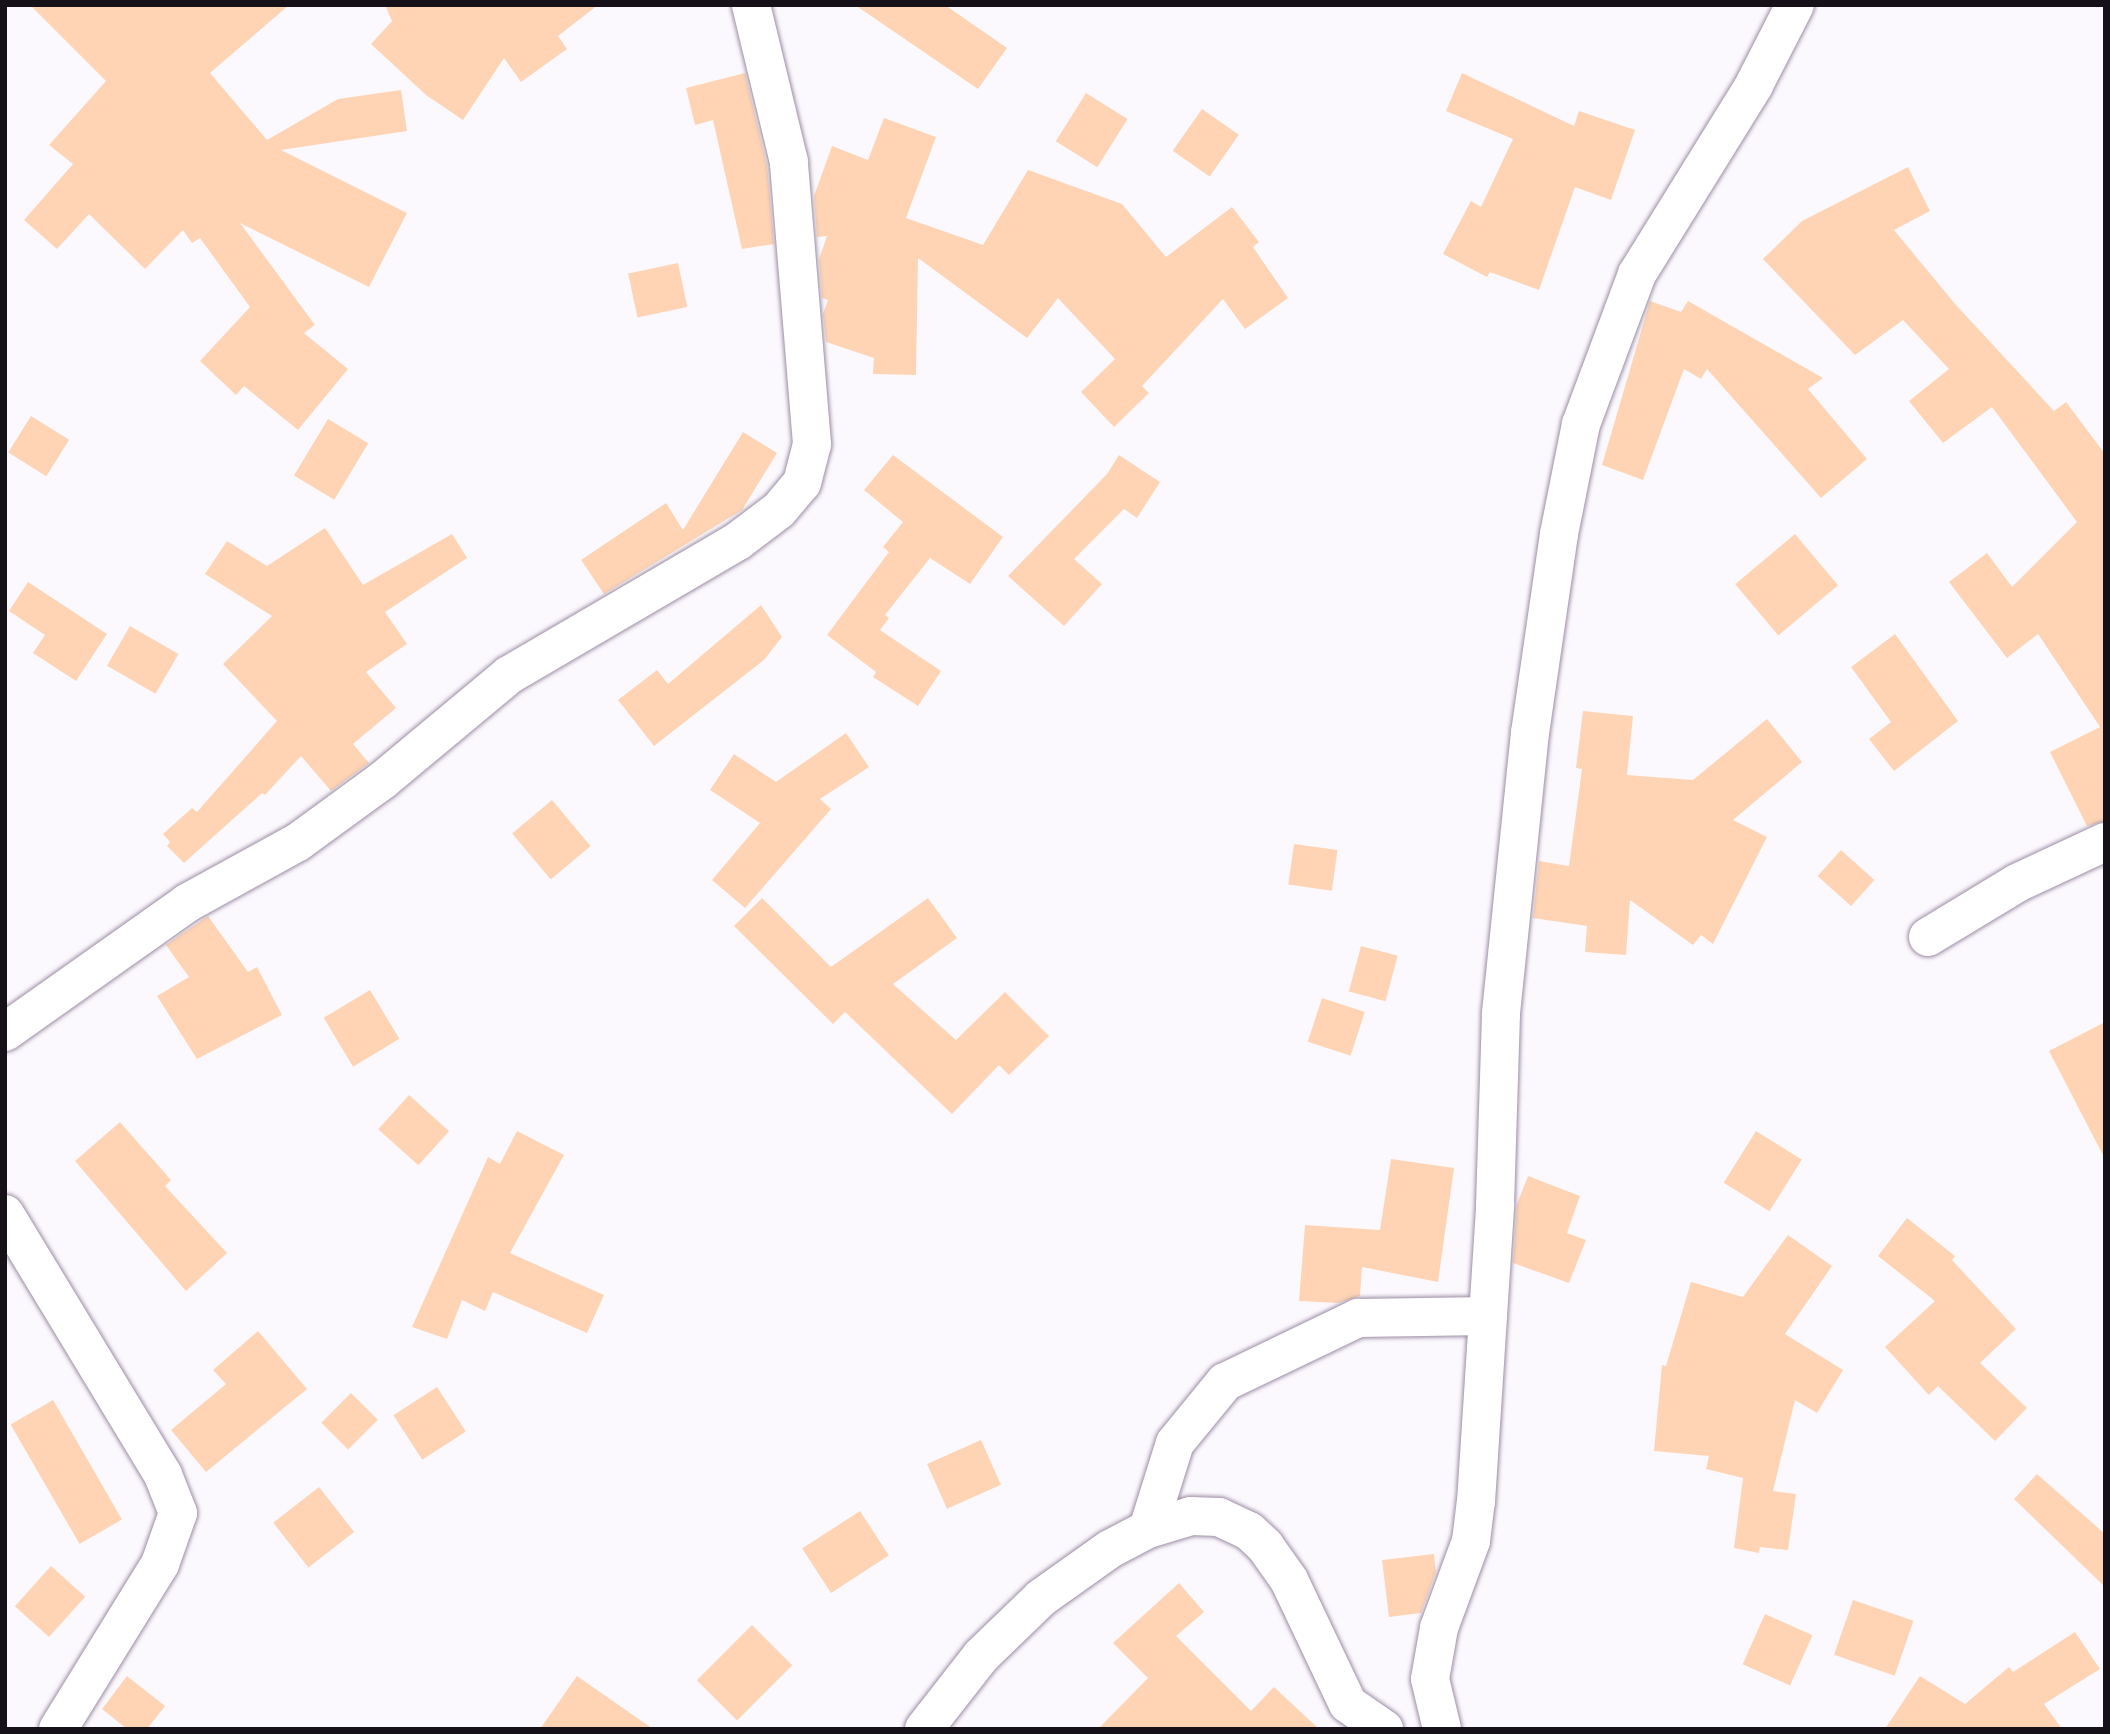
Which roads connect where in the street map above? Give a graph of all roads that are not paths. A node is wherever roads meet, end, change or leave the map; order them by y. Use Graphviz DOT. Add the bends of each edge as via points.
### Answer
graph roads {
  1 [pos="751,5"];
  2 [pos="1795,5"];
  3 [pos="2105,842"];
  4 [pos="1928,937"];
  5 [pos="5,1032"];
  6 [pos="5,1213"];
  7 [pos="1488,1316"];
  8 [pos="1148,1529"];
  9 [pos="58,1729"];
  10 [pos="924,1729"];
  11 [pos="1384,1729"];
  12 [pos="1442,1729"];
  1 -- 5 [label="street" via="789,162 812,443 803,483 779,510 738,541 509,676 383,780 298,842 187,903"];
  2 -- 7 [label="street" via="1754,85 1637,274 1581,425 1559,534 1524,787 1501,1013"];
  3 -- 4 [label="street" via="2017,883"];
  6 -- 9 [label="street" via="163,1475 178,1513 160,1564"];
  7 -- 8 [label="street" via="1358,1318 1225,1382 1175,1443"];
  7 -- 12 [label="street" via="1471,1541 1439,1628 1430,1679"];
  8 -- 10 [label="street" via="1080,1567 1041,1598 981,1656"];
  8 -- 11 [label="street" via="1200,1516 1219,1517 1250,1531 1289,1580 1348,1704"];
}
